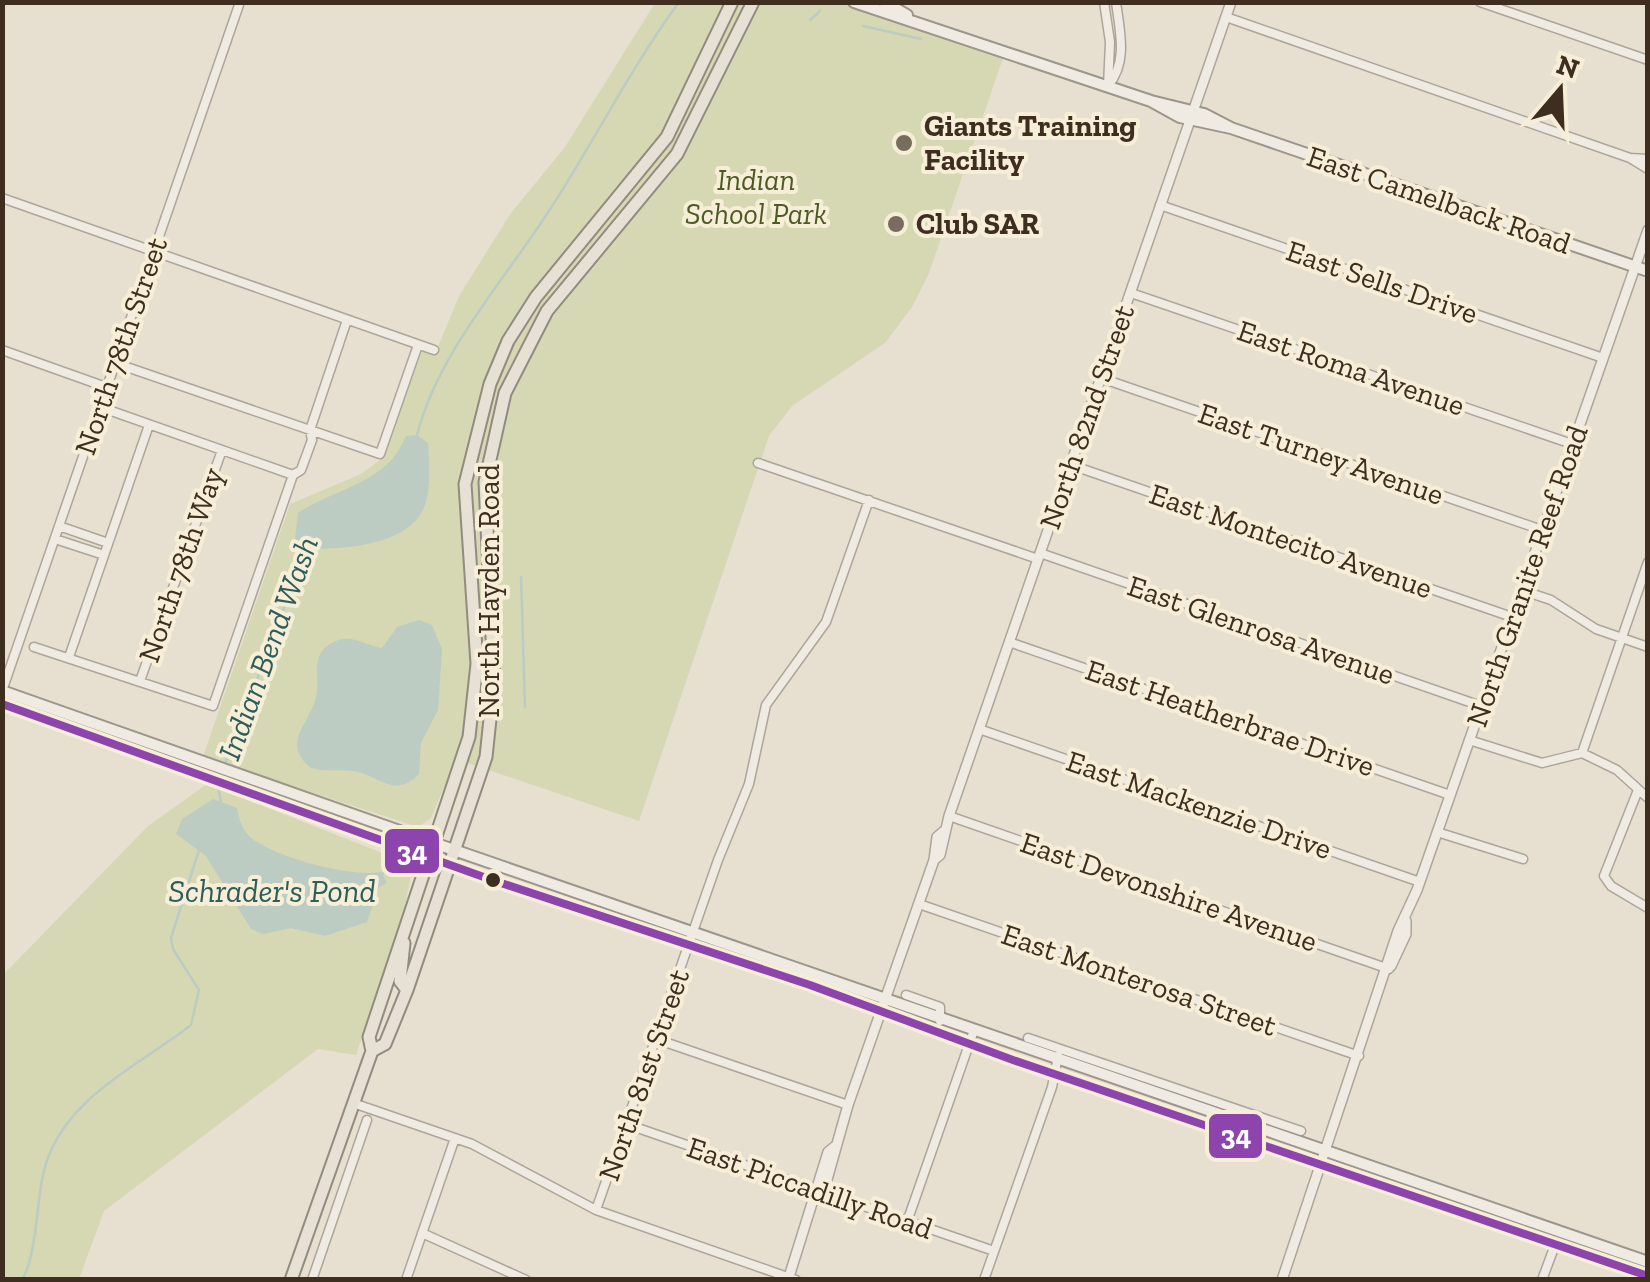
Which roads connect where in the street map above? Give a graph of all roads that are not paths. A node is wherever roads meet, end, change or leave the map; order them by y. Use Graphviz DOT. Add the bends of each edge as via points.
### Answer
graph roads {
  1 [pos="240,2"];
  2 [pos="732,2"];
  3 [pos="753,2"];
  4 [pos="854,2"];
  5 [pos="884,2"];
  6 [pos="1104,2"];
  7 [pos="1116,2"];
  8 [pos="1231,2"];
  9 [pos="1480,2"];
  10 [pos="1226,17"];
  11 [pos="912,18"];
  12 [pos="1648,60"];
  13 [pos="1108,86"];
  14 [pos="1192,115"];
  15 [pos="1630,158"];
  16 [pos="1648,159"];
  17 [pos="1648,169"];
  18 [pos="2,198"];
  19 [pos="1160,205"];
  20 [pos="1648,230"];
  21 [pos="154,251"];
  22 [pos="1635,267"];
  23 [pos="1648,271"];
  24 [pos="1130,292"];
  25 [pos="347,320"];
  26 [pos="418,345"];
  27 [pos="2,350"];
  28 [pos="434,350"];
  29 [pos="1603,358"];
  30 [pos="115,362"];
  31 [pos="1101,378"];
  32 [pos="106,387"];
  33 [pos="100,407"];
  34 [pos="149,425"];
  35 [pos="310,430"];
  36 [pos="1572,444"];
  37 [pos="222,450"];
  38 [pos="758,462"];
  39 [pos="1070,465"];
  40 [pos="293,474"];
  41 [pos="869,500"];
  42 [pos="59,526"];
  43 [pos="1542,530"];
  44 [pos="55,538"];
  45 [pos="108,543"];
  46 [pos="104,555"];
  47 [pos="1039,556"];
  48 [pos="1648,562"];
  49 [pos="1521,590"];
  50 [pos="1512,617"];
  51 [pos="1622,638"];
  52 [pos="1009,642"];
  53 [pos="34,647"];
  54 [pos="1648,647"];
  55 [pos="69,656"];
  56 [pos="140,681"];
  57 [pos="2,691"];
  58 [pos="2,704"];
  59 [pos="1481,706"];
  60 [pos="979,730"];
  61 [pos="1469,740"];
  62 [pos="1582,754"];
  63 [pos="1638,790"];
  64 [pos="1450,794"];
  65 [pos="1648,798"];
  66 [pos="949,816"];
  67 [pos="1438,832"];
  68 [pos="436,840"];
  69 [pos="456,848"];
  70 [pos="430,858"];
  71 [pos="1522,858"];
  72 [pos="450,865"];
  73 [pos="1420,882"];
  74 [pos="919,904"];
  75 [pos="1648,908"];
  76 [pos="405,928"];
  77 [pos="691,938"];
  78 [pos="1389,969"];
  79 [pos="408,990"];
  80 [pos="906,995"];
  81 [pos="883,1006"];
  82 [pos="940,1021"];
  83 [pos="1028,1038"];
  84 [pos="656,1039"];
  85 [pos="972,1039"];
  86 [pos="1060,1048"];
  87 [pos="372,1051"];
  88 [pos="1359,1056"];
  89 [pos="1056,1068"];
  90 [pos="353,1103"];
  91 [pos="848,1105"];
  92 [pos="367,1120"];
  93 [pos="626,1124"];
  94 [pos="344,1128"];
  95 [pos="1301,1131"];
  96 [pos="362,1133"];
  97 [pos="1288,1134"];
  98 [pos="455,1138"];
  99 [pos="1324,1159"];
  100 [pos="818,1192"];
  101 [pos="596,1210"];
  102 [pos="908,1222"];
  103 [pos="422,1233"];
  104 [pos="1554,1245"];
  105 [pos="994,1251"];
  106 [pos="1648,1262"];
  107 [pos="293,1275"];
  108 [pos="1648,1276"];
  109 [pos="312,1278"];
  110 [pos="791,1279"];
  111 [pos="406,1280"];
  112 [pos="526,1280"];
  113 [pos="984,1280"];
  114 [pos="1282,1280"];
  115 [pos="1542,1280"];
  1 -- 21 [label="street, North 78th Street"];
  2 -- 68 [label="main road, North Hayden Road" via="667,137 536,297 490,384 465,484 475,698 462,765"];
  3 -- 69 [label="main road, North Hayden Road" via="676,154 547,311 505,393 488,453 484,499 494,704 482,770"];
  4 -- 11 [label="main road, East Camelback Road"];
  5 -- 11 [label="main road, East Camelback Road"];
  6 -- 13 [label="street"];
  7 -- 13 [label="street" via="1121,56"];
  8 -- 10 [label="street, North 82nd Street"];
  9 -- 12 [label="street"];
  10 -- 14 [label="street, North 82nd Street"];
  10 -- 15 [label="street"];
  11 -- 13 [label="main road, East Camelback Road"];
  13 -- 14 [label="main road, East Camelback Road" via="1162,110"];
  14 -- 19 [label="street, North 82nd Street"];
  14 -- 22 [label="main road, East Camelback Road"];
  15 -- 16 [label="street"];
  15 -- 17 [label="street"];
  18 -- 21 [label="street"];
  19 -- 24 [label="street, North 82nd Street"];
  19 -- 29 [label="street, East Sells Drive"];
  20 -- 22 [label="street, North Granite Reef Road"];
  21 -- 25 [label="street"];
  21 -- 30 [label="street, North 78th Street"];
  22 -- 23 [label="main road, East Camelback Road"];
  22 -- 29 [label="street, North Granite Reef Road"];
  24 -- 31 [label="street, North 82nd Street"];
  24 -- 36 [label="street, East Roma Avenue"];
  25 -- 26 [label="street"];
  25 -- 35 [label="street"];
  26 -- 28 [label="street"];
  26 -- 35 [label="street" via="380,454"];
  27 -- 32 [label="street"];
  29 -- 36 [label="street, North Granite Reef Road"];
  30 -- 32 [label="street, North 78th Street"];
  30 -- 35 [label="street"];
  31 -- 39 [label="street, North 82nd Street"];
  31 -- 43 [label="street, East Turney Avenue"];
  32 -- 33 [label="street, North 78th Street"];
  33 -- 34 [label="street"];
  33 -- 42 [label="street, North 78th Street"];
  34 -- 37 [label="street"];
  34 -- 45 [label="street"];
  35 -- 40 [label="street" via="307,455"];
  36 -- 43 [label="street, North Granite Reef Road"];
  37 -- 40 [label="street"];
  37 -- 56 [label="street, North 78th Way"];
  38 -- 41 [label="street, East Glenrosa Avenue"];
  39 -- 47 [label="street, North 82nd Street"];
  39 -- 50 [label="street, East Montecito Avenue"];
  40 -- 56 [label="street" via="213,706"];
  41 -- 47 [label="street, East Glenrosa Avenue"];
  41 -- 77 [label="street, North 81st Street" via="826,622 766,705 749,784"];
  42 -- 44 [label="street, North 78th Street"];
  42 -- 45 [label="street"];
  43 -- 49 [label="street, North Granite Reef Road"];
  44 -- 46 [label="street"];
  44 -- 57 [label="street, North 78th Street"];
  45 -- 46 [label="street"];
  46 -- 55 [label="street"];
  47 -- 52 [label="street, North 82nd Street"];
  47 -- 59 [label="street, East Glenrosa Avenue"];
  48 -- 51 [label="street"];
  49 -- 50 [label="street, North Granite Reef Road"];
  49 -- 51 [label="street"];
  50 -- 59 [label="street, North Granite Reef Road"];
  51 -- 54 [label="street"];
  51 -- 62 [label="street"];
  52 -- 60 [label="street, North 82nd Street"];
  52 -- 64 [label="street, East Heatherbrae Drive"];
  53 -- 55 [label="street"];
  55 -- 56 [label="street"];
  57 -- 68 [label="main road"];
  58 -- 70 [label="main road"];
  59 -- 61 [label="street, North Granite Reef Road"];
  60 -- 66 [label="street, North 82nd Street"];
  60 -- 73 [label="street, East Mackenzie Drive"];
  61 -- 62 [label="street" via="1542,763"];
  61 -- 64 [label="street, North Granite Reef Road"];
  62 -- 63 [label="street" via="1618,770"];
  63 -- 65 [label="street"];
  63 -- 75 [label="street" via="1605,879"];
  64 -- 67 [label="street, North Granite Reef Road"];
  66 -- 74 [label="street, North 82nd Street"];
  66 -- 78 [label="street, East Devonshire Avenue"];
  67 -- 71 [label="street"];
  67 -- 73 [label="street, North Granite Reef Road"];
  68 -- 69 [label="main road"];
  68 -- 70 [label="main road, North Hayden Road"];
  69 -- 72 [label="main road, North Hayden Road"];
  69 -- 77 [label="main road"];
  70 -- 72 [label="main road"];
  70 -- 76 [label="main road, North Hayden Road"];
  72 -- 77 [label="main road"];
  72 -- 79 [label="main road, North Hayden Road"];
  73 -- 78 [label="street, North Granite Reef Road"];
  74 -- 81 [label="street, North 82nd Street"];
  74 -- 88 [label="street, East Monterosa Street"];
  76 -- 79 [label="main road" via="400,980"];
  76 -- 87 [label="main road, North Hayden Road" via="369,1036"];
  77 -- 81 [label="main road"];
  77 -- 84 [label="street, North 81st Street"];
  78 -- 88 [label="street, North Granite Reef Road"];
  79 -- 87 [label="main road, North Hayden Road" via="385,1044"];
  80 -- 82 [label="street" via="940,1007"];
  81 -- 82 [label="main road"];
  81 -- 85 [label="main road"];
  81 -- 91 [label="street, North 82nd Street"];
  82 -- 85 [label="main road"];
  83 -- 86 [label="street"];
  84 -- 91 [label="street"];
  84 -- 93 [label="street, North 81st Street"];
  85 -- 89 [label="main road"];
  85 -- 102 [label="street"];
  86 -- 89 [label="street"];
  86 -- 97 [label="street"];
  87 -- 90 [label="main road, North Hayden Road"];
  88 -- 99 [label="street, North Granite Reef Road"];
  89 -- 97 [label="main road"];
  89 -- 99 [label="main road"];
  89 -- 105 [label="street"];
  90 -- 94 [label="main road, North Hayden Road"];
  90 -- 98 [label="street"];
  91 -- 100 [label="street, North 82nd Street"];
  92 -- 96 [label="street, North Hayden Road"];
  93 -- 100 [label="street, East Piccadilly Road"];
  93 -- 101 [label="street, North 81st Street"];
  94 -- 96 [label="street"];
  94 -- 107 [label="main road, North Hayden Road"];
  95 -- 97 [label="street"];
  96 -- 109 [label="street, North Hayden Road"];
  97 -- 99 [label="main road"];
  98 -- 101 [label="street"];
  98 -- 103 [label="street"];
  99 -- 104 [label="main road"];
  99 -- 106 [label="main road"];
  99 -- 114 [label="street, North Granite Reef Road"];
  100 -- 102 [label="street, East Piccadilly Road"];
  100 -- 110 [label="street, North 82nd Street"];
  101 -- 110 [label="street"];
  102 -- 105 [label="street, East Piccadilly Road"];
  103 -- 111 [label="street"];
  103 -- 112 [label="street"];
  104 -- 108 [label="main road"];
  104 -- 115 [label="street"];
  105 -- 113 [label="street"];
  107 -- 109 [label="street, North Hayden Road"];
}
